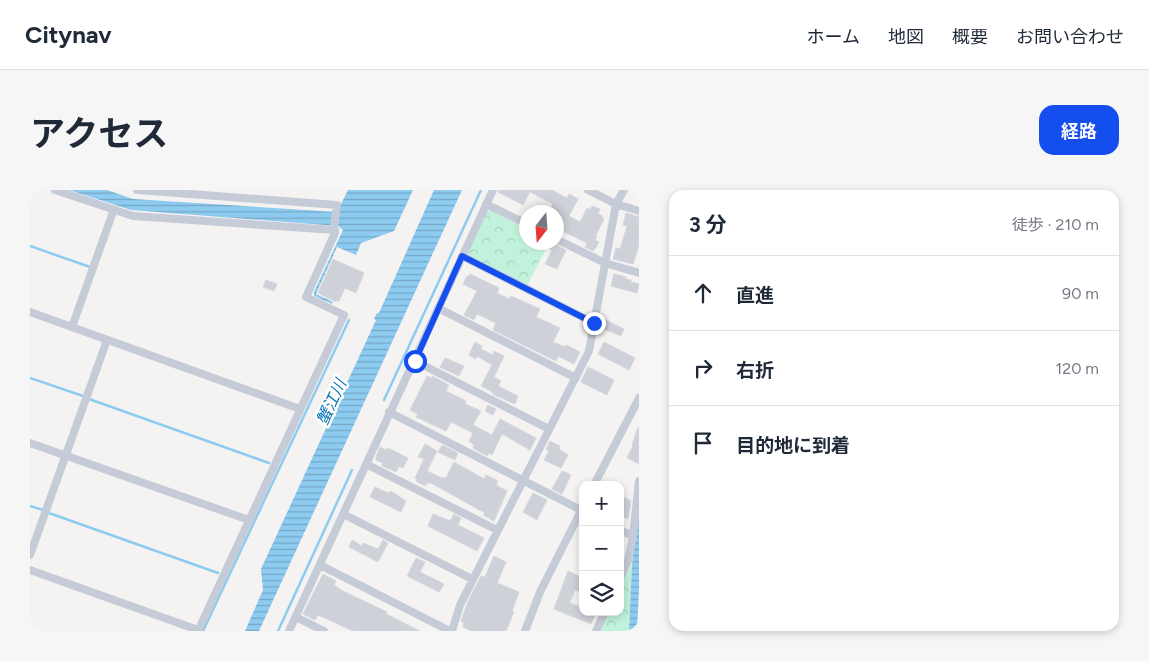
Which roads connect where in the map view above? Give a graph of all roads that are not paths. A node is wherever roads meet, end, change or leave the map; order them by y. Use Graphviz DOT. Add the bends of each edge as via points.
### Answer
graph roads {
  1 [pos="55,190"];
  2 [pos="138,190"];
  3 [pos="493,190"];
  4 [pos="588,190"];
  5 [pos="624,190"];
  6 [pos="209,192"];
  7 [pos="486,204"];
  8 [pos="616,204"];
  9 [pos="114,209"];
  10 [pos="639,211"];
  11 [pos="519,220"];
  12 [pos="334,228"];
  13 [pos="564,243"];
  14 [pos="462,256"];
  15 [pos="605,263"];
  16 [pos="639,273"];
  17 [pos="438,308"];
  18 [pos="30,312"];
  19 [pos="594,323"];
  20 [pos="72,327"];
  21 [pos="107,340"];
  22 [pos="415,361"];
  23 [pos="576,378"];
  24 [pos="639,398"];
  25 [pos="300,410"];
  26 [pos="390,412"];
  27 [pos="549,429"];
  28 [pos="30,443"];
  29 [pos="66,455"];
  30 [pos="366,464"];
  31 [pos="522,480"];
  32 [pos="596,481"];
  33 [pos="639,481"];
  34 [pos="579,508"];
  35 [pos="343,514"];
  36 [pos="579,516"];
  37 [pos="249,520"];
  38 [pos="497,530"];
  39 [pos="624,532"];
  40 [pos="633,536"];
  41 [pos="30,556"];
  42 [pos="320,565"];
  43 [pos="30,570"];
  44 [pos="623,571"];
  45 [pos="472,579"];
  46 [pos="603,616"];
  47 [pos="296,617"];
  48 [pos="198,631"];
  49 [pos="289,631"];
  50 [pos="324,631"];
  51 [pos="451,631"];
  52 [pos="525,631"];
  53 [pos="596,631"];
  1 -- 9 [label="street"];
  2 -- 6 [label="street"];
  3 -- 7 [label="street"];
  4 -- 8 [label="street"];
  5 -- 8 [label="street"];
  6 -- 12 [label="street" via="336,205"];
  7 -- 11 [label="street"];
  7 -- 14 [label="street"];
  8 -- 10 [label="street"];
  8 -- 15 [label="street"];
  9 -- 12 [label="street" via="134,216"];
  9 -- 20 [label="street"];
  12 -- 25 [label="street" via="335,233 306,296 344,315"];
  13 -- 15 [label="street"];
  14 -- 17 [label="street"];
  14 -- 19 [label="street"];
  15 -- 16 [label="street"];
  15 -- 19 [label="street"];
  17 -- 22 [label="street"];
  17 -- 23 [label="street"];
  18 -- 20 [label="street"];
  19 -- 23 [label="street" via="588,351"];
  20 -- 21 [label="street"];
  21 -- 25 [label="street"];
  21 -- 29 [label="street"];
  22 -- 26 [label="street"];
  22 -- 27 [label="street"];
  23 -- 27 [label="street"];
  24 -- 32 [label="street"];
  25 -- 37 [label="street"];
  26 -- 30 [label="street"];
  26 -- 31 [label="street"];
  27 -- 31 [label="street"];
  28 -- 29 [label="street"];
  29 -- 37 [label="street"];
  29 -- 41 [label="street"];
  30 -- 35 [label="street"];
  30 -- 38 [label="street"];
  31 -- 34 [label="street"];
  31 -- 38 [label="street"];
  33 -- 40 [label="street"];
  35 -- 42 [label="street"];
  35 -- 45 [label="street"];
  36 -- 52 [label="street" via="540,592"];
  37 -- 48 [label="street"];
  38 -- 45 [label="street"];
  39 -- 40 [label="street"];
  40 -- 44 [label="street"];
  42 -- 47 [label="street"];
  42 -- 51 [label="street"];
  43 -- 48 [label="street"];
  45 -- 51 [label="street"];
  46 -- 53 [label="street"];
  47 -- 49 [label="street"];
  47 -- 50 [label="street"];
}
